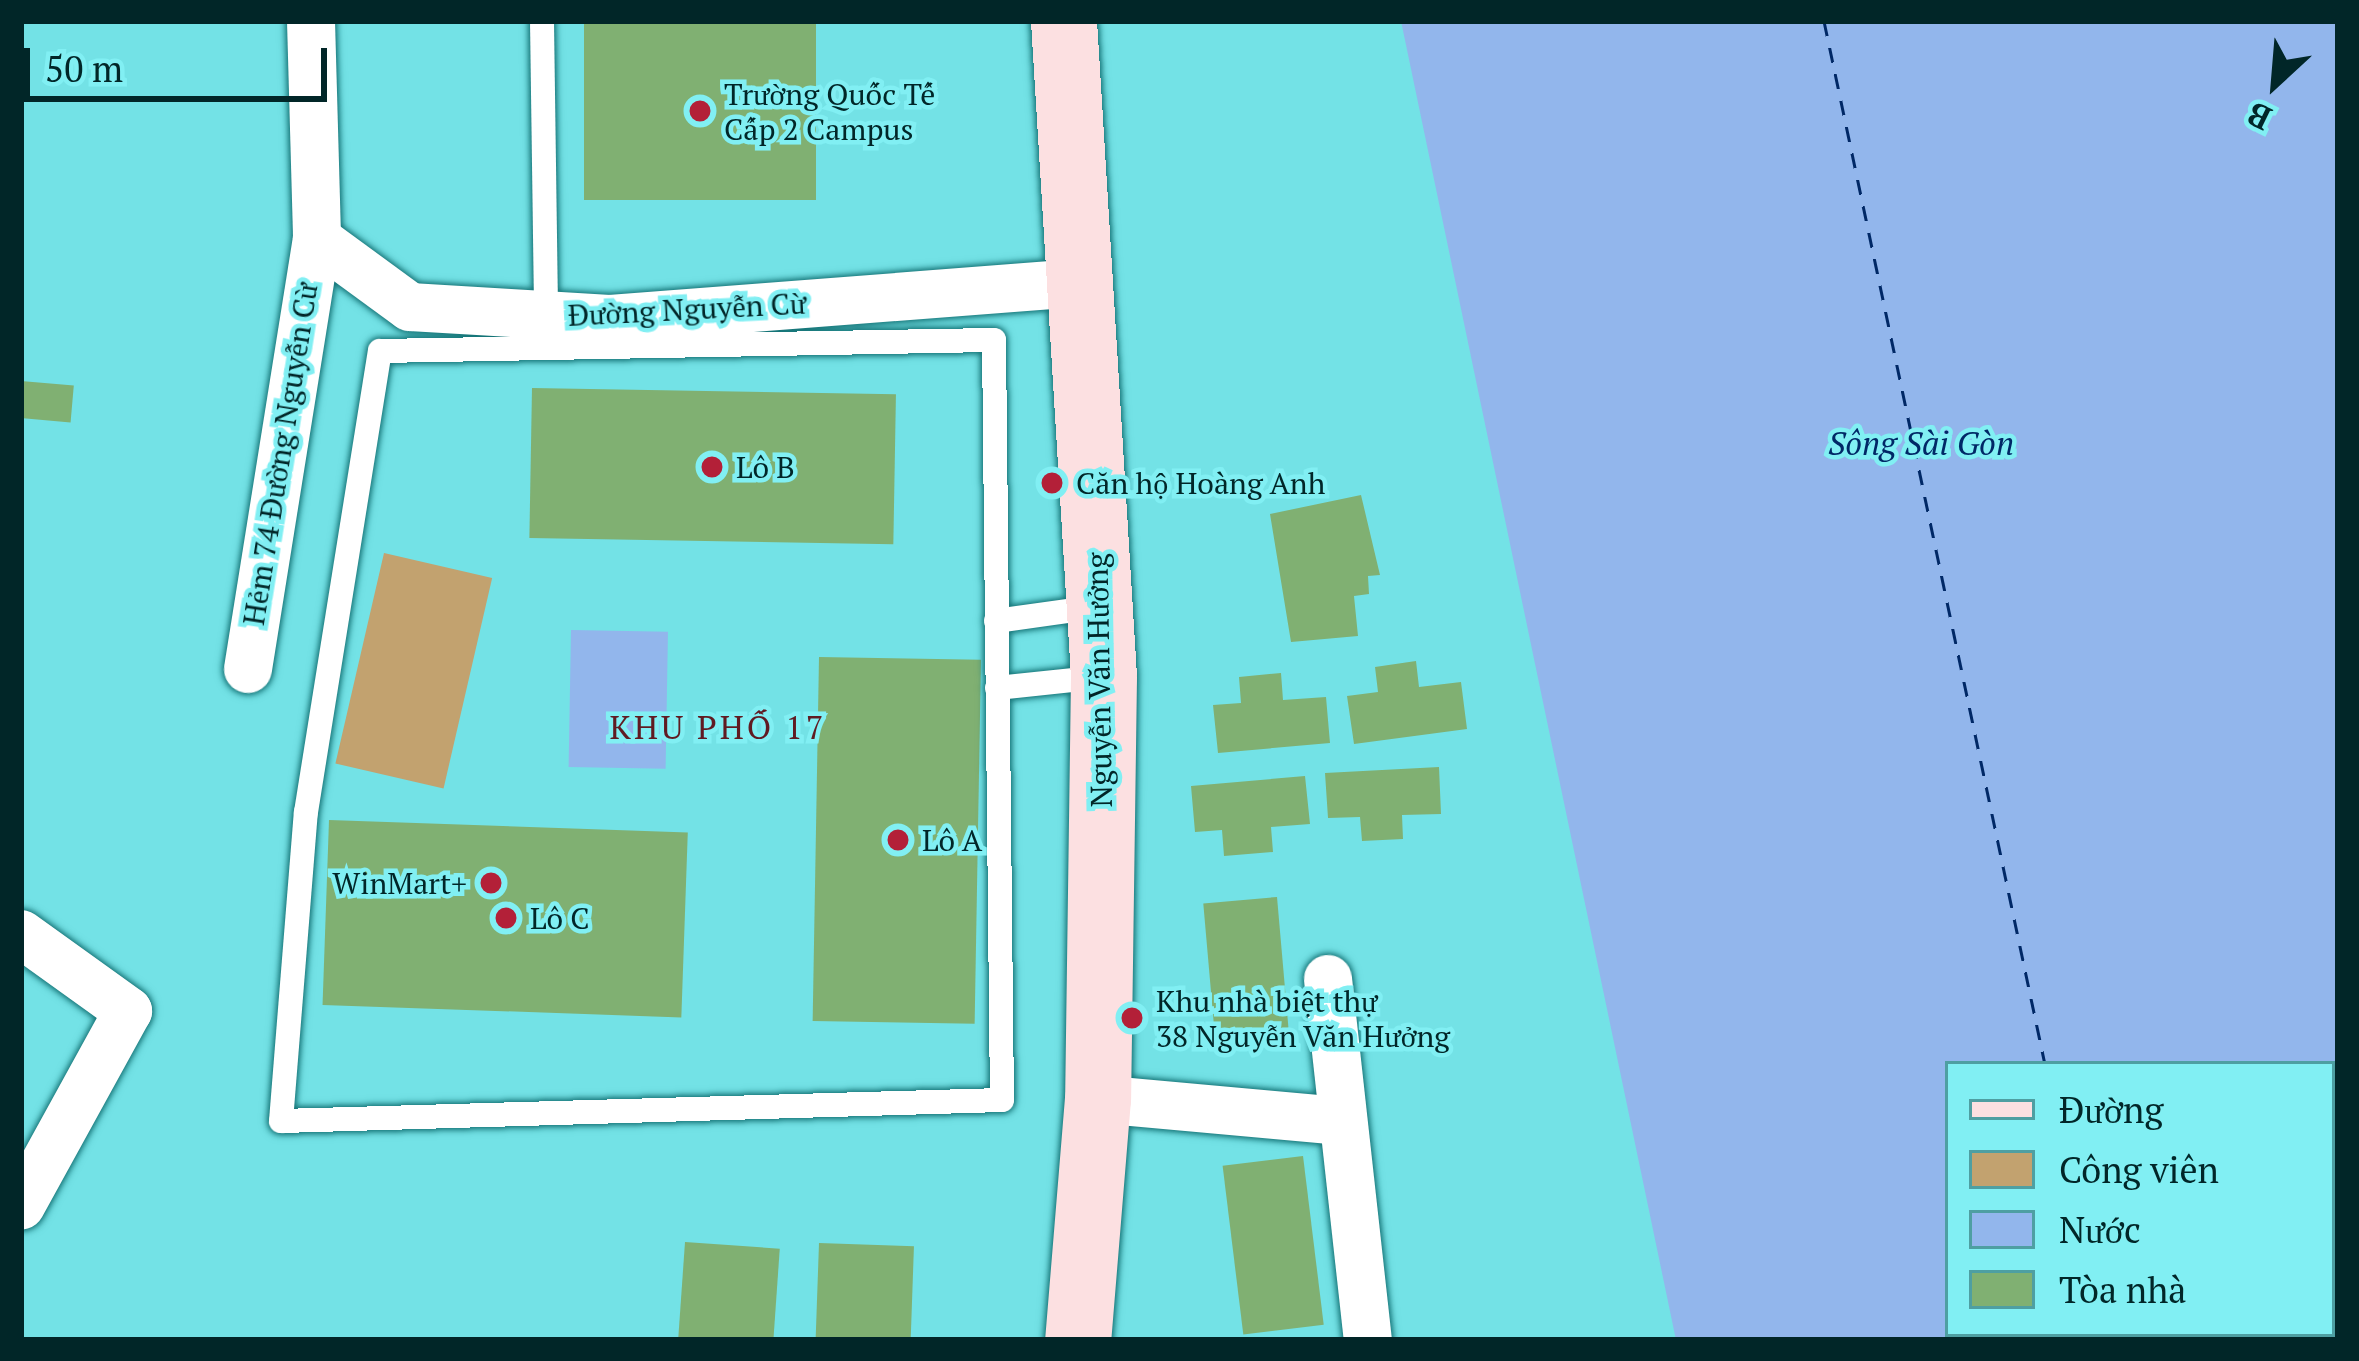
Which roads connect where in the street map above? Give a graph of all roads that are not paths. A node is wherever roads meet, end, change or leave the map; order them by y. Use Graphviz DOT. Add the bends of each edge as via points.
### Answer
graph roads {
  1 [pos="311,21"];
  2 [pos="542,21"];
  3 [pos="1064,21"];
  4 [pos="317,239"];
  5 [pos="1082,284"];
  6 [pos="546,315"];
  7 [pos="406,327"];
  8 [pos="1100,606"];
  9 [pos="996,621"];
  10 [pos="248,669"];
  11 [pos="1104,677"];
  12 [pos="997,688"];
  13 [pos="21,934"];
  14 [pos="1328,980"];
  15 [pos="1098,1099"];
  16 [pos="1340,1121"];
  17 [pos="21,1206"];
  18 [pos="1078,1340"];
  19 [pos="1368,1340"];
  1 -- 4 [label="street"];
  2 -- 6 [label="lane"];
  3 -- 5 [label="main road, Nguyễn Văn Hưởng"];
  4 -- 7 [label="street"];
  4 -- 10 [label="street, Hẻm 74 Đường Nguyễn Cừ"];
  5 -- 6 [label="street, Đường Nguyễn Cừ"];
  5 -- 8 [label="main road, Nguyễn Văn Hưởng"];
  6 -- 7 [label="street, Đường Nguyễn Cừ"];
  7 -- 9 [label="lane" via="994,340"];
  7 -- 12 [label="lane" via="380,351 306,812 281,1121 1002,1100"];
  8 -- 9 [label="lane"];
  8 -- 11 [label="main road, Nguyễn Văn Hưởng"];
  9 -- 12 [label="lane"];
  11 -- 12 [label="lane"];
  11 -- 15 [label="main road, Nguyễn Văn Hưởng"];
  13 -- 17 [label="street" via="128,1011"];
  14 -- 16 [label="street"];
  15 -- 16 [label="street"];
  15 -- 18 [label="main road, Nguyễn Văn Hưởng"];
  16 -- 19 [label="street"];
}
